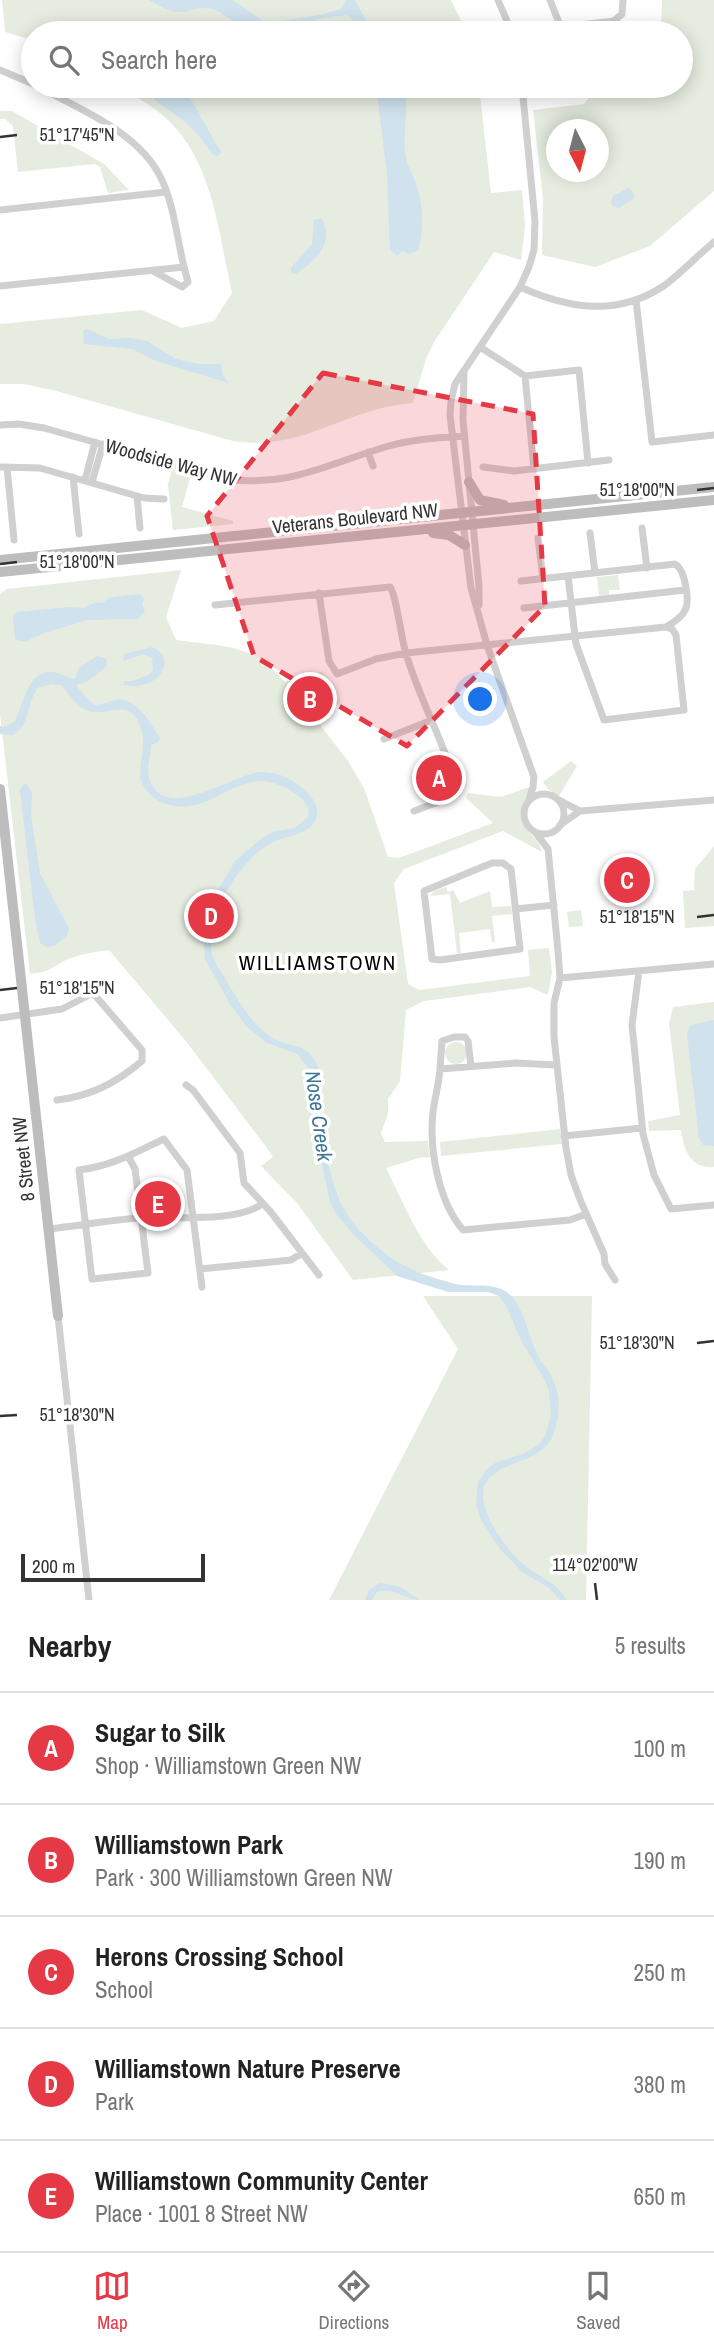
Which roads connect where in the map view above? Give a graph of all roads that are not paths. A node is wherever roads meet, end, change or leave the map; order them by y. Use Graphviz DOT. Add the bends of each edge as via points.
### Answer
graph roads {
  1 [pos="498,0"];
  2 [pos="550,0"];
  3 [pos="623,0"];
  4 [pos="507,21"];
  5 [pos="559,21"];
  6 [pos="614,21"];
  7 [pos="0,70"];
  8 [pos="21,79"];
  9 [pos="58,98"];
  10 [pos="523,98"];
  11 [pos="166,192"];
  12 [pos="0,210"];
  13 [pos="714,242"];
  14 [pos="184,267"];
  15 [pos="152,271"];
  16 [pos="0,286"];
  17 [pos="520,287"];
  18 [pos="635,300"];
  19 [pos="480,347"];
  20 [pos="464,372"];
  21 [pos="524,376"];
  22 [pos="0,425"];
  23 [pos="714,435"];
  24 [pos="464,436"];
  25 [pos="452,437"];
  26 [pos="99,443"];
  27 [pos="368,452"];
  28 [pos="609,460"];
  29 [pos="588,463"];
  30 [pos="3,467"];
  31 [pos="373,467"];
  32 [pos="483,467"];
  33 [pos="534,469"];
  34 [pos="72,477"];
  35 [pos="88,481"];
  36 [pos="469,482"];
  37 [pos="714,487"];
  38 [pos="136,496"];
  39 [pos="164,499"];
  40 [pos="714,500"];
  41 [pos="524,507"];
  42 [pos="467,519"];
  43 [pos="140,528"];
  44 [pos="642,528"];
  45 [pos="413,530"];
  46 [pos="590,533"];
  47 [pos="79,534"];
  48 [pos="538,538"];
  49 [pos="14,540"];
  50 [pos="465,545"];
  51 [pos="0,554"];
  52 [pos="16,558"];
  53 [pos="0,560"];
  54 [pos="647,568"];
  55 [pos="3,573"];
  56 [pos="595,573"];
  57 [pos="568,576"];
  58 [pos="543,579"];
  59 [pos="521,581"];
  60 [pos="685,590"];
  61 [pos="320,593"];
  62 [pos="571,603"];
  63 [pos="215,605"];
  64 [pos="524,608"];
  65 [pos="478,609"];
  66 [pos="666,627"];
  67 [pos="575,636"];
  68 [pos="487,645"];
  69 [pos="406,653"];
  70 [pos="432,720"];
  71 [pos="384,738"];
  72 [pos="534,777"];
  73 [pos="0,789"];
  74 [pos="555,798"];
  75 [pos="528,800"];
  76 [pos="714,800"];
  77 [pos="414,811"];
  78 [pos="580,811"];
  79 [pos="558,827"];
  80 [pos="535,832"];
  81 [pos="548,849"];
  82 [pos="554,905"];
  83 [pos="516,909"];
  84 [pos="714,964"];
  85 [pos="639,971"];
  86 [pos="560,978"];
  87 [pos="25,1015"];
  88 [pos="0,1018"];
  89 [pos="556,1065"];
  90 [pos="471,1066"];
  91 [pos="440,1069"];
  92 [pos="186,1085"];
  93 [pos="57,1100"];
  94 [pos="642,1128"];
  95 [pos="564,1136"];
  96 [pos="128,1156"];
  97 [pos="262,1204"];
  98 [pos="714,1205"];
  99 [pos="586,1214"];
  100 [pos="141,1218"];
  101 [pos="193,1218"];
  102 [pos="83,1224"];
  103 [pos="48,1227"];
  104 [pos="302,1253"];
  105 [pos="200,1269"];
  106 [pos="319,1275"];
  107 [pos="615,1280"];
  108 [pos="202,1287"];
  109 [pos="58,1316"];
  110 [pos="89,1600"];
  1 -- 4 [label="street"];
  2 -- 5 [label="street"];
  3 -- 6 [label="street" via="622,14"];
  7 -- 8 [label="street"];
  9 -- 11 [label="street" via="135,144 155,166"];
  10 -- 17 [label="street" via="535,221 534,250"];
  11 -- 12 [label="street"];
  11 -- 14 [label="street"];
  13 -- 18 [label="street" via="664,285"];
  14 -- 15 [label="street"];
  14 -- 15 [label="street" via="188,282 182,287"];
  15 -- 16 [label="street"];
  17 -- 18 [label="street" via="549,300 580,306"];
  17 -- 19 [label="street"];
  18 -- 23 [label="street" via="652,442"];
  19 -- 20 [label="street"];
  19 -- 21 [label="street"];
  20 -- 24 [label="street"];
  20 -- 25 [label="street" via="450,401"];
  21 -- 29 [label="street" via="579,370"];
  21 -- 33 [label="street"];
  22 -- 26 [label="street, Woodside Way NW" via="31,425"];
  24 -- 25 [label="street, Woodside Way NW"];
  24 -- 36 [label="street"];
  25 -- 27 [label="street, Woodside Way NW" via="409,441"];
  25 -- 42 [label="street"];
  26 -- 27 [label="street, Woodside Way NW" via="243,482 303,476"];
  26 -- 35 [label="street"];
  27 -- 31 [label="street"];
  28 -- 29 [label="street"];
  29 -- 33 [label="street"];
  30 -- 34 [label="street" via="40,468"];
  30 -- 49 [label="street"];
  32 -- 33 [label="street"];
  34 -- 35 [label="street"];
  34 -- 47 [label="street"];
  35 -- 38 [label="street"];
  36 -- 41 [label="main road" via="480,500"];
  36 -- 42 [label="street"];
  37 -- 41 [label="main road, Veterans Boulevard NW"];
  38 -- 39 [label="street"];
  38 -- 43 [label="street"];
  40 -- 42 [label="main road, Veterans Boulevard NW"];
  41 -- 42 [label="main road, Veterans Boulevard NW"];
  42 -- 45 [label="main road, Veterans Boulevard NW"];
  42 -- 50 [label="street"];
  42 -- 52 [label="main road, Veterans Boulevard NW"];
  42 -- 65 [label="street" via="479,586"];
  44 -- 54 [label="street"];
  45 -- 50 [label="main road" via="449,534"];
  45 -- 55 [label="main road, Veterans Boulevard NW"];
  46 -- 56 [label="street"];
  48 -- 58 [label="street"];
  50 -- 65 [label="street"];
  51 -- 52 [label="main road"];
  52 -- 53 [label="main road, Veterans Boulevard NW"];
  54 -- 56 [label="street"];
  54 -- 60 [label="street" via="677,566 684,574"];
  56 -- 57 [label="street"];
  57 -- 58 [label="street"];
  57 -- 62 [label="street"];
  58 -- 59 [label="street"];
  60 -- 62 [label="street"];
  60 -- 66 [label="street" via="684,613"];
  61 -- 63 [label="street"];
  61 -- 69 [label="street" via="390,587"];
  61 -- 69 [label="street" via="329,661 337,674"];
  62 -- 64 [label="street"];
  62 -- 67 [label="street"];
  65 -- 68 [label="street"];
  66 -- 67 [label="street"];
  66 -- 67 [label="street" via="676,635 684,710 609,720 604,720"];
  67 -- 68 [label="street"];
  68 -- 69 [label="street"];
  68 -- 72 [label="street"];
  69 -- 70 [label="street"];
  70 -- 71 [label="street"];
  70 -- 77 [label="street" via="457,794"];
  72 -- 74 [label="street"];
  72 -- 75 [label="street"];
  73 -- 87 [label="main road, 8 Street NW"];
  74 -- 75 [label="street" via="541,794"];
  74 -- 78 [label="street"];
  74 -- 79 [label="street" via="564,814"];
  75 -- 80 [label="street" via="524,816"];
  76 -- 78 [label="street"];
  78 -- 79 [label="street"];
  79 -- 80 [label="street" via="548,834"];
  79 -- 81 [label="street"];
  80 -- 81 [label="street"];
  81 -- 82 [label="street"];
  82 -- 83 [label="street"];
  82 -- 86 [label="street"];
  83 -- 83 [label="street" via="512,869 503,863 492,863 426,889 432,959 520,949"];
  84 -- 85 [label="street"];
  85 -- 86 [label="street"];
  85 -- 94 [label="street" via="632,1025"];
  86 -- 89 [label="street" via="554,1003"];
  87 -- 88 [label="street"];
  87 -- 93 [label="street" via="62,1009 93,993 142,1051 142,1061 109,1085"];
  87 -- 103 [label="main road, 8 Street NW"];
  89 -- 90 [label="street"];
  89 -- 95 [label="street"];
  90 -- 91 [label="street"];
  90 -- 91 [label="street" via="468,1041 454,1037 442,1041"];
  91 -- 99 [label="street" via="432,1125 436,1170 441,1191 463,1230 570,1220"];
  92 -- 97 [label="street" via="240,1153 244,1183"];
  94 -- 95 [label="street"];
  94 -- 98 [label="street" via="649,1160 671,1209"];
  95 -- 99 [label="street" via="571,1175"];
  96 -- 100 [label="street" via="135,1169"];
  96 -- 101 [label="street" via="164,1139 187,1170"];
  96 -- 102 [label="street" via="103,1167 79,1170"];
  97 -- 101 [label="street" via="251,1212"];
  97 -- 104 [label="street"];
  99 -- 107 [label="street"];
  100 -- 101 [label="street"];
  100 -- 102 [label="street"];
  100 -- 102 [label="street" via="148,1273 92,1279"];
  101 -- 105 [label="street"];
  102 -- 103 [label="street"];
  103 -- 109 [label="main road, 8 Street NW"];
  104 -- 105 [label="street" via="291,1259"];
  104 -- 106 [label="street"];
  105 -- 108 [label="street"];
  109 -- 110 [label="street"];
}
